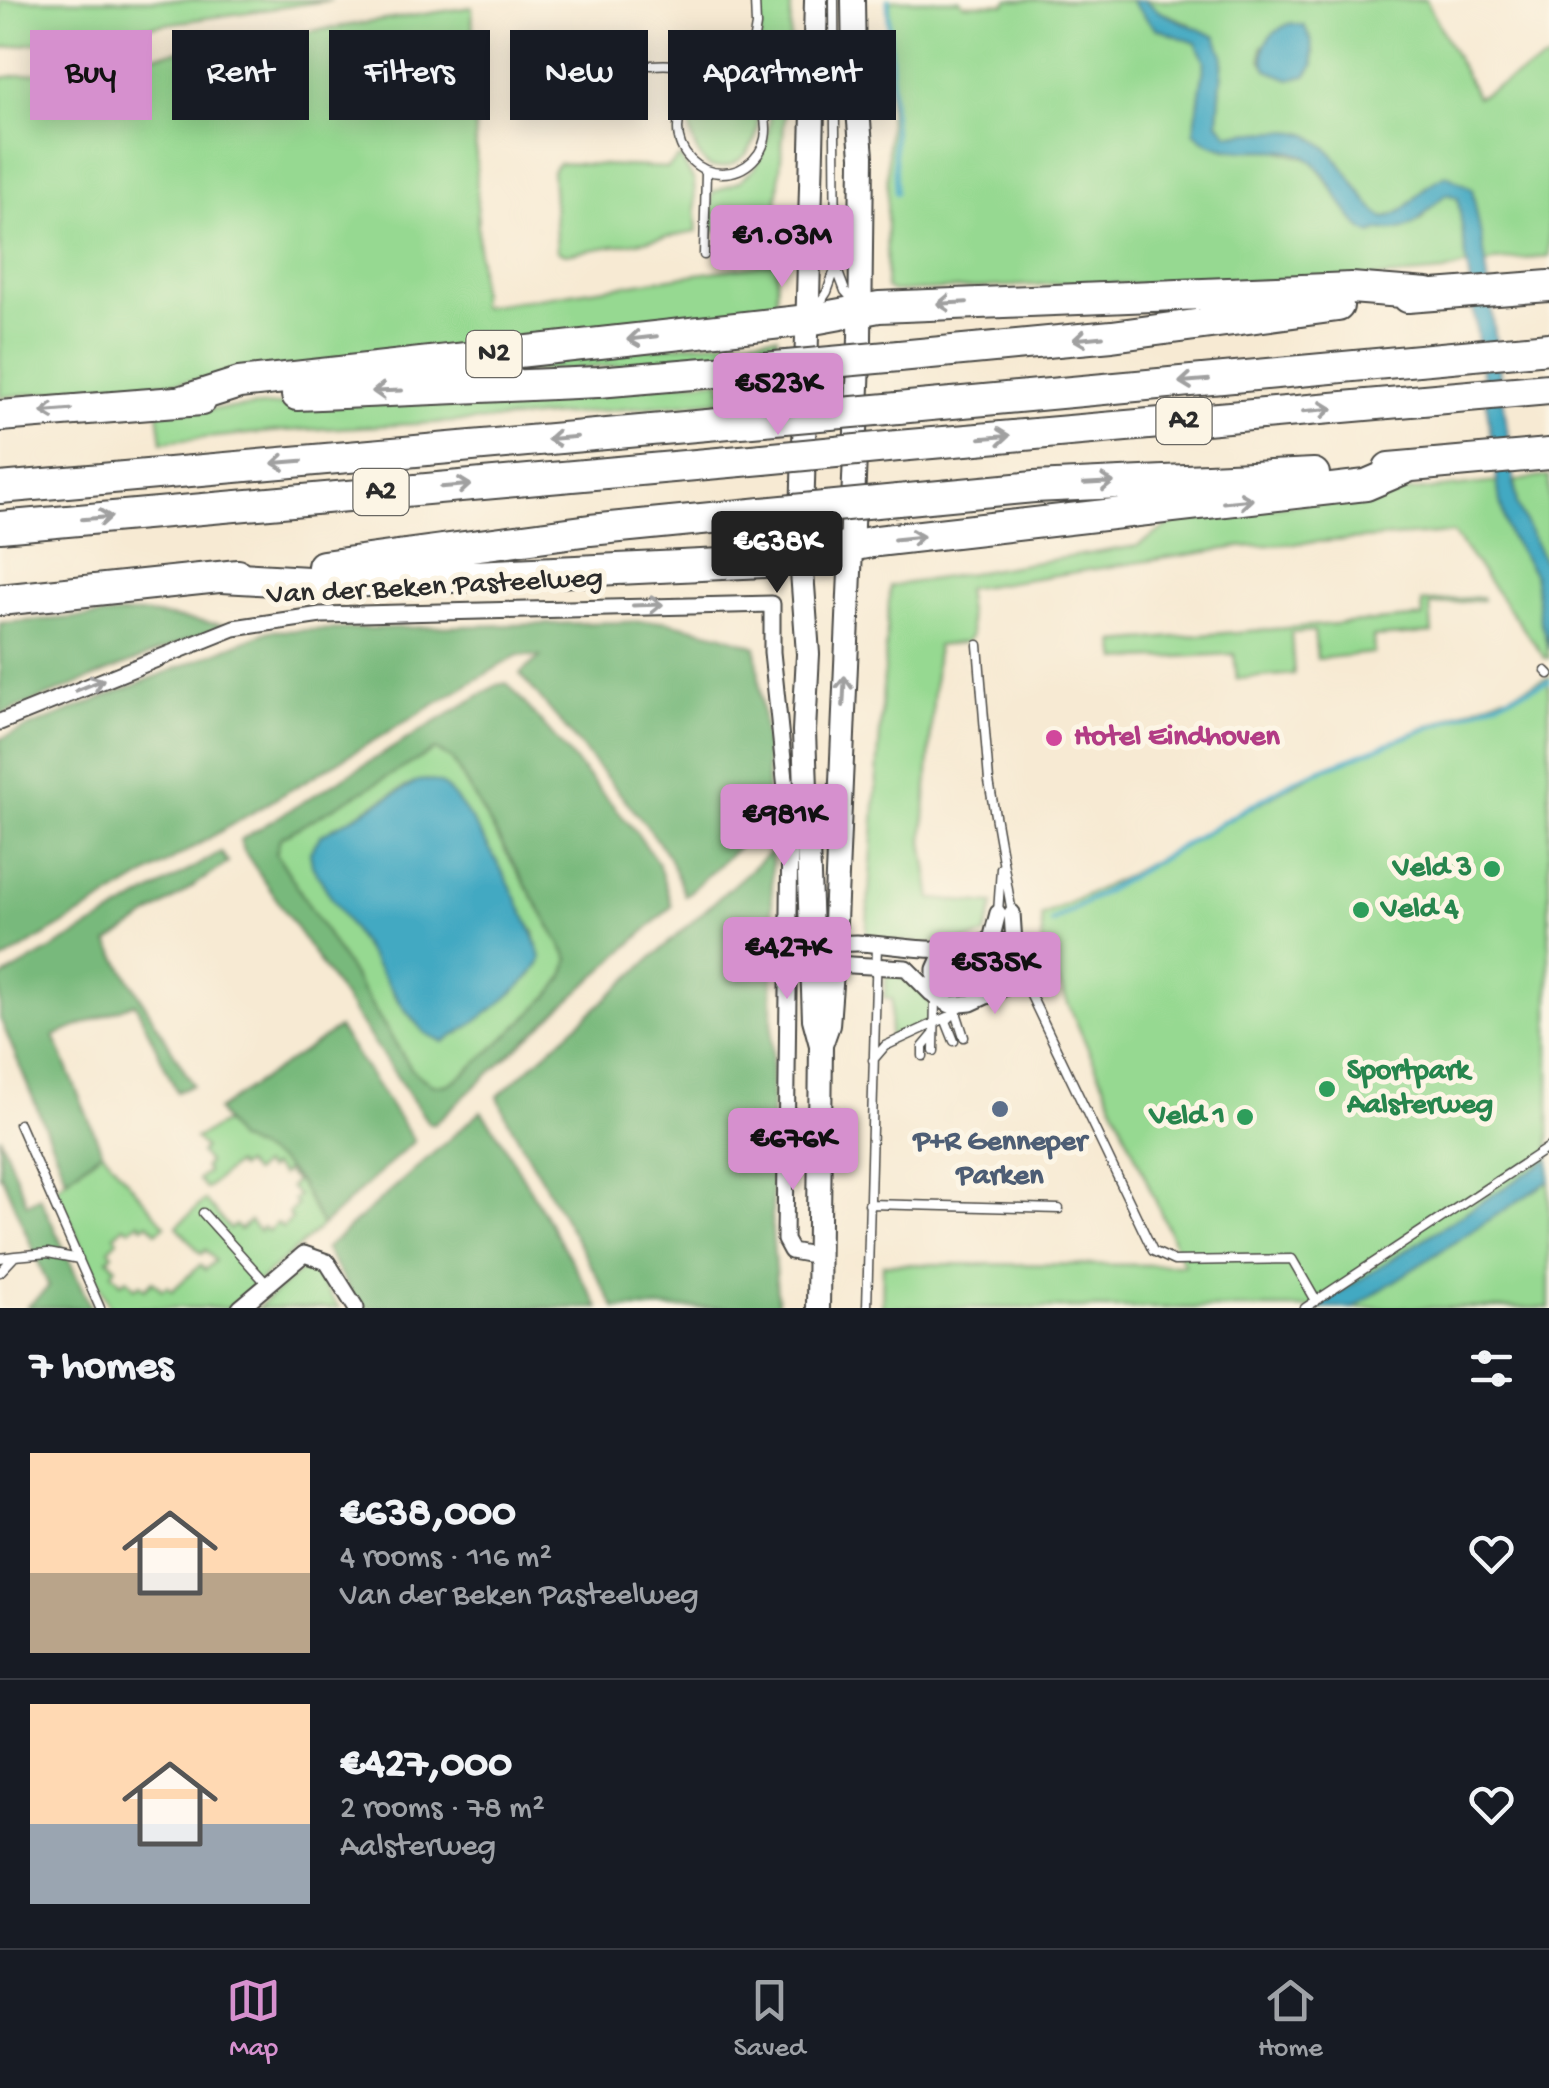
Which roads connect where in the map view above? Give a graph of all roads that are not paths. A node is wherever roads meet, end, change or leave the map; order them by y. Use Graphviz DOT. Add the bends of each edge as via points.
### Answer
graph roads {
  1 [pos="756,0"];
  2 [pos="816,0"];
  3 [pos="834,0"];
  4 [pos="854,0"];
  5 [pos="755,30"];
  6 [pos="651,65"];
  7 [pos="668,66"];
  8 [pos="681,120"];
  9 [pos="765,120"];
  10 [pos="706,171"];
  11 [pos="704,254"];
  12 [pos="836,267"];
  13 [pos="1549,286"];
  14 [pos="1442,293"];
  15 [pos="860,309"];
  16 [pos="808,320"];
  17 [pos="1549,348"];
  18 [pos="1535,391"];
  19 [pos="182,402"];
  20 [pos="0,416"];
  21 [pos="1538,455"];
  22 [pos="1408,467"];
  23 [pos="0,488"];
  24 [pos="0,527"];
  25 [pos="851,547"];
  26 [pos="801,558"];
  27 [pos="222,577"];
  28 [pos="0,600"];
  29 [pos="978,645"];
  30 [pos="0,722"];
  31 [pos="807,786"];
  32 [pos="790,828"];
  33 [pos="1005,913"];
  34 [pos="991,940"];
  35 [pos="1014,943"];
  36 [pos="877,946"];
  37 [pos="944,949"];
  38 [pos="827,953"];
  39 [pos="876,964"];
  40 [pos="1023,979"];
  41 [pos="935,996"];
  42 [pos="956,1011"];
  43 [pos="934,1029"];
  44 [pos="964,1037"];
  45 [pos="954,1041"];
  46 [pos="934,1051"];
  47 [pos="923,1056"];
  48 [pos="873,1060"];
  49 [pos="19,1124"];
  50 [pos="1549,1147"];
  51 [pos="868,1204"];
  52 [pos="1060,1210"];
  53 [pos="203,1212"];
  54 [pos="15,1256"];
  55 [pos="818,1256"];
  56 [pos="0,1258"];
  57 [pos="79,1259"];
  58 [pos="0,1272"];
  59 [pos="268,1285"];
  60 [pos="1315,1298"];
  61 [pos="100,1308"];
  62 [pos="240,1308"];
  63 [pos="356,1308"];
  64 [pos="818,1308"];
  65 [pos="867,1308"];
  66 [pos="1305,1308"];
  1 -- 5 [label="lane"];
  2 -- 16 [label="main road"];
  3 -- 12 [label="lane"];
  4 -- 15 [label="main road"];
  6 -- 7 [label="lane"];
  8 -- 10 [label="lane" via="680,142 691,162"];
  9 -- 10 [label="lane" via="749,164 735,172"];
  10 -- 11 [label="lane"];
  12 -- 15 [label="lane"];
  12 -- 16 [label="lane"];
  13 -- 14 [label="highway, N2"];
  14 -- 15 [label="highway, N2, one-way" via="1351,288"];
  14 -- 19 [label="highway, N2, one-way, bridge" via="1112,336 764,368"];
  15 -- 16 [label="highway"];
  15 -- 25 [label="main road"];
  16 -- 19 [label="highway, N2, one-way" via="238,384"];
  16 -- 26 [label="main road"];
  17 -- 23 [label="highway, A2, one-way, bridge"];
  24 -- 18 [label="highway, A2, one-way, bridge"];
  19 -- 20 [label="highway, N2, one-way"];
  21 -- 22 [label="highway"];
  25 -- 22 [label="highway, one-way" via="1366,485"];
  27 -- 22 [label="highway, one-way, bridge" via="590,530 1034,487"];
  25 -- 26 [label="highway"];
  38 -- 25 [label="main road, one-way"];
  26 -- 27 [label="highway" via="326,583"];
  26 -- 31 [label="main road"];
  27 -- 28 [label="highway"];
  29 -- 33 [label="lane"];
  30 -- 32 [label="street, Van der Beken Pasteelweg, one-way" via="234,628 321,615 772,604"];
  31 -- 32 [label="street"];
  31 -- 38 [label="main road"];
  32 -- 55 [label="street" via="784,1240 791,1251"];
  33 -- 34 [label="street"];
  33 -- 35 [label="street"];
  34 -- 35 [label="street"];
  34 -- 37 [label="street"];
  35 -- 40 [label="street"];
  36 -- 37 [label="street"];
  36 -- 38 [label="street"];
  36 -- 39 [label="lane"];
  37 -- 41 [label="street"];
  38 -- 39 [label="street"];
  38 -- 55 [label="main road"];
  39 -- 41 [label="street" via="906,968"];
  39 -- 48 [label="lane"];
  40 -- 42 [label="street"];
  40 -- 60 [label="lane" via="1153,1252 1174,1260 1292,1259"];
  41 -- 42 [label="street"];
  41 -- 43 [label="lane"];
  42 -- 43 [label="lane"];
  42 -- 44 [label="lane"];
  42 -- 45 [label="lane" via="946,1026"];
  43 -- 46 [label="lane"];
  43 -- 47 [label="lane"];
  43 -- 48 [label="lane" via="885,1046"];
  48 -- 51 [label="lane"];
  49 -- 57 [label="lane"];
  50 -- 60 [label="lane"];
  51 -- 52 [label="lane"];
  51 -- 65 [label="lane"];
  53 -- 59 [label="lane"];
  54 -- 56 [label="lane"];
  54 -- 57 [label="lane"];
  54 -- 58 [label="lane"];
  55 -- 64 [label="main road"];
  57 -- 61 [label="lane"];
  59 -- 62 [label="street"];
  59 -- 63 [label="street" via="304,1254 327,1262"];
  60 -- 66 [label="lane"];
}
